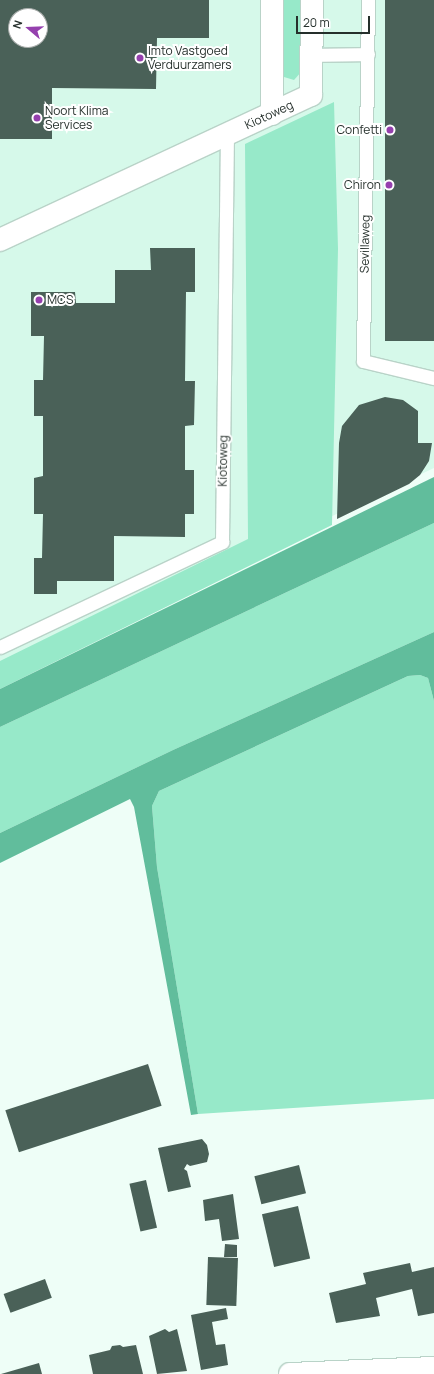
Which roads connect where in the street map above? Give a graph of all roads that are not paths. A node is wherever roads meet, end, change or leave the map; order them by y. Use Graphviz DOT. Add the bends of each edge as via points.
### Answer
graph roads {
  1 [pos="272,0"];
  2 [pos="312,0"];
  3 [pos="368,0"];
  4 [pos="368,54"];
  5 [pos="312,55"];
  6 [pos="272,114"];
  7 [pos="227,134"];
  8 [pos="0,240"];
  9 [pos="434,378"];
  10 [pos="0,647"];
  11 [pos="434,1368"];
  12 [pos="290,1374"];
  1 -- 6 [label="street"];
  2 -- 5 [label="street"];
  3 -- 4 [label="lane, Sevillaweg"];
  4 -- 5 [label="lane"];
  4 -- 9 [label="lane, Sevillaweg" via="363,361"];
  5 -- 6 [label="street, Kiotoweg" via="311,95"];
  6 -- 7 [label="street, Kiotoweg"];
  7 -- 8 [label="street, Kiotoweg"];
  7 -- 10 [label="lane, Kiotoweg" via="222,542"];
  11 -- 12 [label="street"];
}
